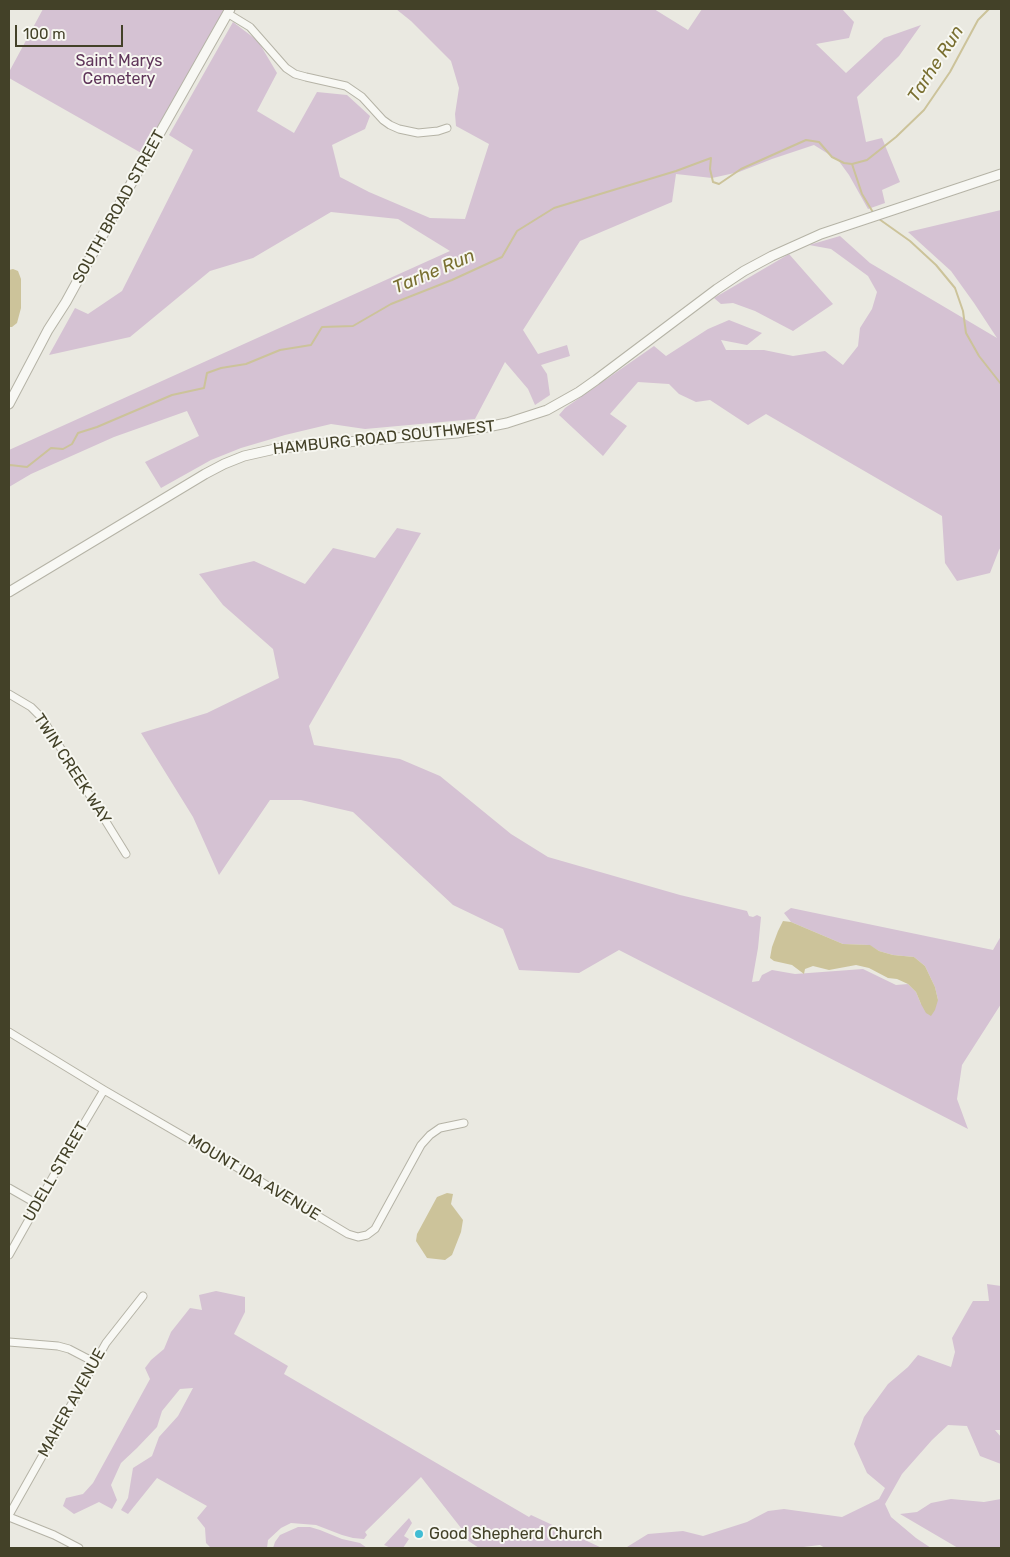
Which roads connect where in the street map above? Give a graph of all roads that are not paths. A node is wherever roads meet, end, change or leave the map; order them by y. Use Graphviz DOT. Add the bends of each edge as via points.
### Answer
graph roads {
  1 [pos="229,11"];
  2 [pos="447,128"];
  3 [pos="1001,174"];
  4 [pos="9,404"];
  5 [pos="9,592"];
  6 [pos="9,694"];
  7 [pos="126,854"];
  8 [pos="9,1032"];
  9 [pos="104,1090"];
  10 [pos="464,1123"];
  11 [pos="9,1188"];
  12 [pos="37,1204"];
  13 [pos="9,1255"];
  14 [pos="142,1296"];
  15 [pos="9,1342"];
  16 [pos="94,1362"];
  17 [pos="9,1516"];
  18 [pos="79,1548"];
  1 -- 2 [label="street" via="250,27 286,68 295,74 346,86 390,125 418,133"];
  1 -- 4 [label="street, SOUTH BROAD STREET"];
  3 -- 5 [label="street, HAMBURG ROAD SOUTHWEST" via="830,230 772,256 717,289 596,380 547,410 510,422 457,432 296,446 244,456 205,474"];
  6 -- 7 [label="street, TWIN CREEK WAY" via="42,718"];
  8 -- 9 [label="street, MOUNT IDA AVENUE"];
  9 -- 10 [label="street, MOUNT IDA AVENUE" via="358,1237 375,1229 421,1145 430,1135 440,1128"];
  9 -- 12 [label="street, UDELL STREET"];
  11 -- 12 [label="street"];
  12 -- 13 [label="street, UDELL STREET"];
  14 -- 16 [label="street, MAHER AVENUE"];
  15 -- 16 [label="street" via="58,1346"];
  16 -- 17 [label="street, MAHER AVENUE"];
  17 -- 18 [label="street"];
}
